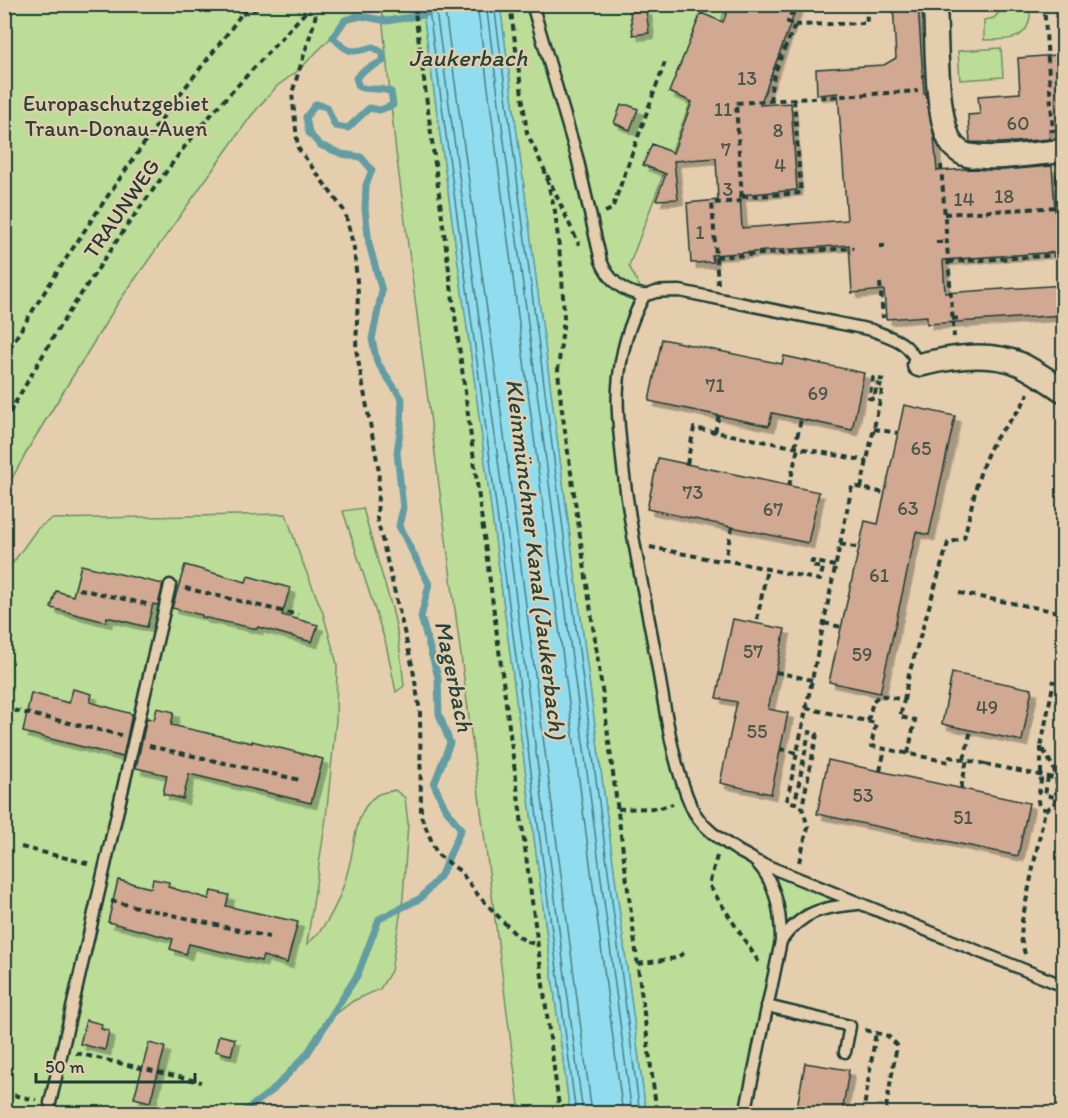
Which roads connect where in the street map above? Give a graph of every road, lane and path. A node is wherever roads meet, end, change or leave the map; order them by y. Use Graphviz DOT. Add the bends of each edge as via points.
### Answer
graph roads {
  1 [pos="248,4"];
  2 [pos="268,4"];
  3 [pos="315,4"];
  4 [pos="414,4"];
  5 [pos="510,4"];
  6 [pos="532,4"];
  7 [pos="795,4"];
  8 [pos="867,4"];
  9 [pos="935,4"];
  10 [pos="1044,4"];
  11 [pos="242,14"];
  12 [pos="795,25"];
  13 [pos="665,62"];
  14 [pos="940,90"];
  15 [pos="794,99"];
  16 [pos="771,101"];
  17 [pos="951,143"];
  18 [pos="1058,151"];
  19 [pos="544,168"];
  20 [pos="742,197"];
  21 [pos="1061,201"];
  22 [pos="1059,207"];
  23 [pos="944,214"];
  24 [pos="591,218"];
  25 [pos="936,242"];
  26 [pos="946,242"];
  27 [pos="879,246"];
  28 [pos="885,246"];
  29 [pos="854,248"];
  30 [pos="582,253"];
  31 [pos="716,257"];
  32 [pos="948,262"];
  33 [pos="880,283"];
  34 [pos="644,296"];
  35 [pos="719,299"];
  36 [pos="961,318"];
  37 [pos="952,319"];
  38 [pos="880,333"];
  39 [pos="956,345"];
  40 [pos="4,357"];
  41 [pos="919,365"];
  42 [pos="885,380"];
  43 [pos="1028,389"];
  44 [pos="1064,391"];
  45 [pos="718,415"];
  46 [pos="801,419"];
  47 [pos="4,422"];
  48 [pos="874,429"];
  49 [pos="715,432"];
  50 [pos="898,433"];
  51 [pos="796,448"];
  52 [pos="867,461"];
  53 [pos="687,464"];
  54 [pos="789,486"];
  55 [pos="861,488"];
  56 [pos="885,493"];
  57 [pos="732,527"];
  58 [pos="635,544"];
  59 [pos="840,544"];
  60 [pos="859,548"];
  61 [pos="725,560"];
  62 [pos="835,566"];
  63 [pos="767,569"];
  64 [pos="170,585"];
  65 [pos="79,589"];
  66 [pos="959,593"];
  67 [pos="164,608"];
  68 [pos="1064,613"];
  69 [pos="298,615"];
  70 [pos="757,621"];
  71 [pos="824,623"];
  72 [pos="841,627"];
  73 [pos="776,672"];
  74 [pos="812,680"];
  75 [pos="1054,680"];
  76 [pos="904,700"];
  77 [pos="4,708"];
  78 [pos="806,708"];
  79 [pos="868,721"];
  80 [pos="970,730"];
  81 [pos="134,740"];
  82 [pos="1041,746"];
  83 [pos="885,749"];
  84 [pos="780,750"];
  85 [pos="797,753"];
  86 [pos="908,754"];
  87 [pos="966,760"];
  88 [pos="880,771"];
  89 [pos="1048,777"];
  90 [pos="300,780"];
  91 [pos="1064,780"];
  92 [pos="961,788"];
  93 [pos="1056,797"];
  94 [pos="688,799"];
  95 [pos="618,809"];
  96 [pos="1044,810"];
  97 [pos="722,840"];
  98 [pos="21,847"];
  99 [pos="755,861"];
  100 [pos="105,867"];
  101 [pos="795,878"];
  102 [pos="98,898"];
  103 [pos="862,904"];
  104 [pos="269,937"];
  105 [pos="781,941"];
  106 [pos="537,944"];
  107 [pos="684,953"];
  108 [pos="638,964"];
  109 [pos="1034,974"];
  110 [pos="771,982"];
  111 [pos="1064,986"];
  112 [pos="767,1006"];
  113 [pos="850,1026"];
  114 [pos="876,1032"];
  115 [pos="63,1050"];
  116 [pos="845,1052"];
  117 [pos="201,1082"];
  118 [pos="4,1093"];
  119 [pos="50,1103"];
  120 [pos="560,1113"];
  121 [pos="657,1113"];
  122 [pos="745,1113"];
  123 [pos="863,1113"];
  124 [pos="885,1113"];
  1 -- 11 [label="path"];
  2 -- 11 [label="path"];
  3 -- 47 [label="path, TRAUNWEG" via="182,150 61,324"];
  3 -- 106 [label="path" via="314,24 292,93 298,148 345,212 354,248 358,293 356,349 380,471 377,518 420,712 422,816 437,854 460,872 514,934"];
  4 -- 106 [label="path"];
  5 -- 19 [label="path" via="527,133"];
  6 -- 24 [label="lane"];
  7 -- 12 [label="path" via="788,22"];
  8 -- 12 [label="path" via="867,23"];
  9 -- 14 [label="street"];
  10 -- 18 [label="path"];
  11 -- 40 [label="path" via="105,198"];
  12 -- 16 [label="path" via="773,82"];
  13 -- 24 [label="path" via="612,209"];
  14 -- 15 [label="path"];
  14 -- 17 [label="street"];
  15 -- 16 [label="path"];
  15 -- 20 [label="path" via="801,193"];
  16 -- 20 [label="path" via="736,103"];
  17 -- 18 [label="street" via="965,154 985,156"];
  17 -- 23 [label="path" via="941,161"];
  18 -- 21 [label="path"];
  19 -- 30 [label="path"];
  19 -- 95 [label="path" via="555,211 562,275 564,318 558,370 561,403"];
  20 -- 31 [label="path" via="742,201 712,203"];
  21 -- 22 [label="path"];
  22 -- 23 [label="path"];
  22 -- 32 [label="path" via="1062,255"];
  23 -- 26 [label="path"];
  24 -- 34 [label="lane" via="606,273 622,288"];
  25 -- 26 [label="path"];
  26 -- 32 [label="path"];
  27 -- 28 [label="path"];
  29 -- 31 [label="path"];
  31 -- 35 [label="path"];
  32 -- 37 [label="path"];
  33 -- 38 [label="path"];
  34 -- 35 [label="lane" via="680,291"];
  34 -- 58 [label="lane" via="627,340 618,389 624,478"];
  35 -- 38 [label="lane"];
  36 -- 37 [label="path"];
  37 -- 39 [label="path"];
  38 -- 41 [label="lane" via="908,346"];
  41 -- 44 [label="street" via="952,358 999,359 1019,364"];
  42 -- 48 [label="path" via="873,378 869,398 874,399 877,384 883,386"];
  43 -- 76 [label="path" via="1023,404 987,454 964,538 948,543"];
  45 -- 49 [label="path"];
  46 -- 51 [label="path"];
  48 -- 50 [label="path"];
  48 -- 52 [label="path"];
  49 -- 51 [label="path"];
  49 -- 53 [label="path" via="694,428"];
  51 -- 52 [label="path"];
  51 -- 54 [label="path"];
  52 -- 55 [label="path"];
  55 -- 56 [label="path"];
  55 -- 59 [label="path" via="852,486"];
  57 -- 61 [label="path"];
  58 -- 61 [label="path"];
  58 -- 94 [label="lane" via="672,739"];
  59 -- 60 [label="path"];
  59 -- 62 [label="path"];
  61 -- 63 [label="path"];
  62 -- 63 [label="path" via="812,561 811,566 823,568 820,580"];
  62 -- 71 [label="path"];
  63 -- 70 [label="path"];
  64 -- 67 [label="lane"];
  64 -- 69 [label="path"];
  65 -- 67 [label="path"];
  66 -- 68 [label="path"];
  67 -- 81 [label="lane"];
  71 -- 72 [label="path"];
  71 -- 74 [label="path"];
  73 -- 74 [label="path"];
  74 -- 78 [label="path"];
  75 -- 82 [label="path"];
  76 -- 79 [label="path" via="880,695 873,701"];
  76 -- 86 [label="path" via="900,717 915,720"];
  77 -- 81 [label="path"];
  78 -- 79 [label="path"];
  78 -- 85 [label="path"];
  79 -- 83 [label="path" via="876,723 871,746"];
  80 -- 87 [label="path"];
  81 -- 90 [label="path"];
  81 -- 100 [label="lane"];
  82 -- 93 [label="path" via="1057,773"];
  82 -- 96 [label="path" via="1038,800"];
  83 -- 86 [label="path"];
  83 -- 88 [label="path"];
  84 -- 85 [label="path"];
  85 -- 101 [label="path" via="787,801 795,803 809,732 817,734 802,807 808,827"];
  86 -- 87 [label="path" via="949,762 950,757"];
  87 -- 89 [label="path, bridge"];
  87 -- 92 [label="path"];
  89 -- 91 [label="path, bridge"];
  89 -- 93 [label="path" via="1045,795"];
  93 -- 96 [label="path" via="1054,805"];
  94 -- 95 [label="path" via="660,808"];
  94 -- 97 [label="lane" via="701,823"];
  95 -- 108 [label="path"];
  96 -- 109 [label="path" via="1022,921 1025,958"];
  97 -- 99 [label="lane"];
  97 -- 110 [label="path" via="709,885"];
  98 -- 100 [label="path"];
  99 -- 101 [label="lane"];
  99 -- 105 [label="lane" via="768,878 776,899"];
  100 -- 102 [label="lane"];
  101 -- 103 [label="lane"];
  102 -- 104 [label="path"];
  102 -- 115 [label="lane"];
  103 -- 105 [label="lane" via="822,909 804,916"];
  103 -- 109 [label="lane"];
  105 -- 110 [label="lane"];
  106 -- 120 [label="path"];
  107 -- 108 [label="path" via="676,958"];
  108 -- 121 [label="path"];
  109 -- 111 [label="lane"];
  110 -- 112 [label="lane"];
  112 -- 113 [label="lane"];
  112 -- 122 [label="lane"];
  113 -- 114 [label="path"];
  113 -- 116 [label="lane"];
  114 -- 123 [label="path"];
  114 -- 124 [label="path" via="897,1045"];
  115 -- 117 [label="path"];
  115 -- 119 [label="lane"];
  118 -- 119 [label="path"];
}
